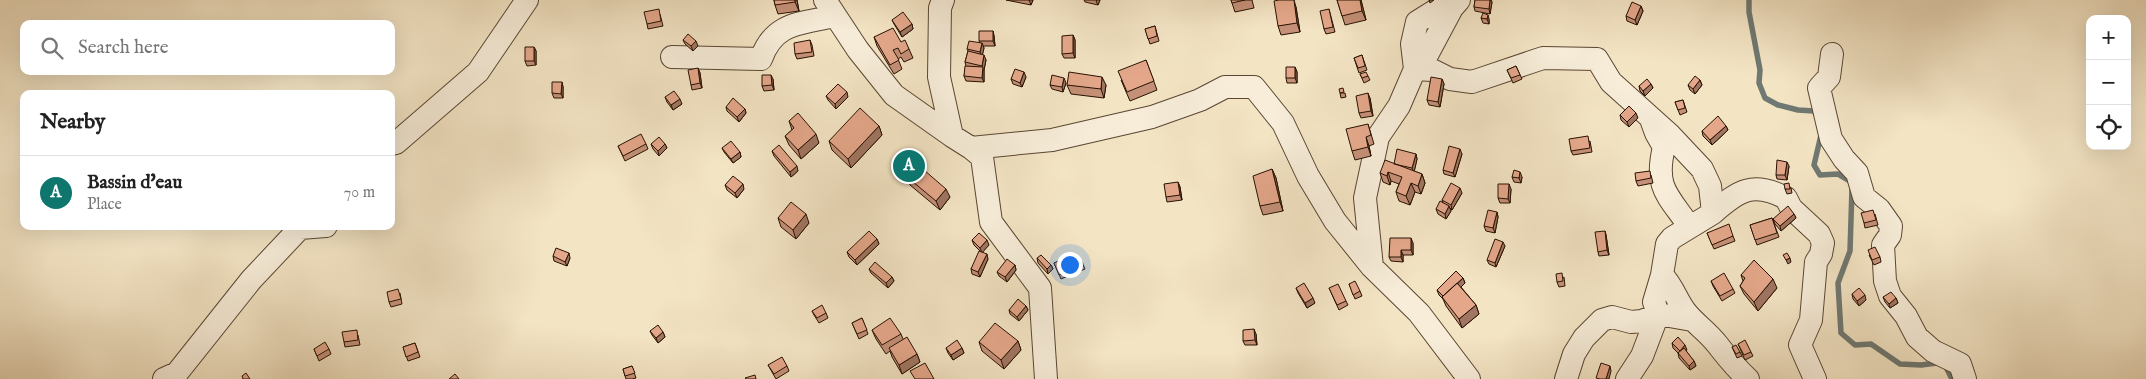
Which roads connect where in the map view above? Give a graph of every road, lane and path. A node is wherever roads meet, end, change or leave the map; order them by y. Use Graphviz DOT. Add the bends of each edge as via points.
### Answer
graph roads {
  1 [pos="527,0"];
  2 [pos="1444,0"];
  3 [pos="1460,0"];
  4 [pos="939,3"];
  5 [pos="830,8"];
  6 [pos="1832,54"];
  7 [pos="672,57"];
  8 [pos="1415,69"];
  9 [pos="1652,118"];
  10 [pos="962,142"];
  11 [pos="395,143"];
  12 [pos="1713,213"];
  13 [pos="1689,226"];
  14 [pos="298,230"];
  15 [pos="1372,267"];
  16 [pos="1662,275"];
  17 [pos="1658,314"];
  18 [pos="1692,320"];
  19 [pos="164,379"];
  20 [pos="1046,379"];
  21 [pos="1469,379"];
  22 [pos="1566,379"];
  23 [pos="1627,379"];
  24 [pos="1748,379"];
  25 [pos="1815,379"];
  26 [pos="1965,379"];
  1 -- 11 [label="street" via="478,72"];
  2 -- 8 [label="street" via="1441,7 1417,22 1412,44"];
  3 -- 8 [label="street"];
  4 -- 10 [label="street" via="939,77"];
  5 -- 7 [label="street" via="784,28 766,44 761,59"];
  5 -- 10 [label="street" via="894,95"];
  6 -- 26 [label="street" via="1829,77 1819,88 1822,108 1831,139 1857,173 1864,196 1891,226 1890,235 1883,245 1885,281 1890,296 1917,337 1933,350 1960,364"];
  8 -- 9 [label="street" via="1432,70 1450,79 1472,82 1543,58 1598,59 1611,82"];
  8 -- 15 [label="street" via="1376,146 1365,198"];
  9 -- 12 [label="street" via="1702,169 1710,186"];
  9 -- 13 [label="street" via="1664,147 1659,174 1673,208 1680,212"];
  10 -- 15 [label="street" via="1052,140 1152,117 1200,100 1225,87 1254,87 1283,123 1308,176 1336,221"];
  10 -- 20 [label="street" via="982,156 992,222 1040,288"];
  12 -- 13 [label="street"];
  12 -- 25 [label="street" via="1746,190 1762,188 1786,198 1791,208 1819,234 1823,243 1816,262 1812,320 1800,346"];
  13 -- 16 [label="street" via="1668,244"];
  14 -- 19 [label="street" via="251,280 177,373"];
  15 -- 21 [label="street" via="1419,313"];
  16 -- 17 [label="street" via="1654,302"];
  16 -- 18 [label="street"];
  17 -- 18 [label="street"];
  17 -- 22 [label="street" via="1642,321 1612,317 1602,320 1574,354"];
  17 -- 23 [label="street" via="1642,356"];
  18 -- 24 [label="street"];
}
